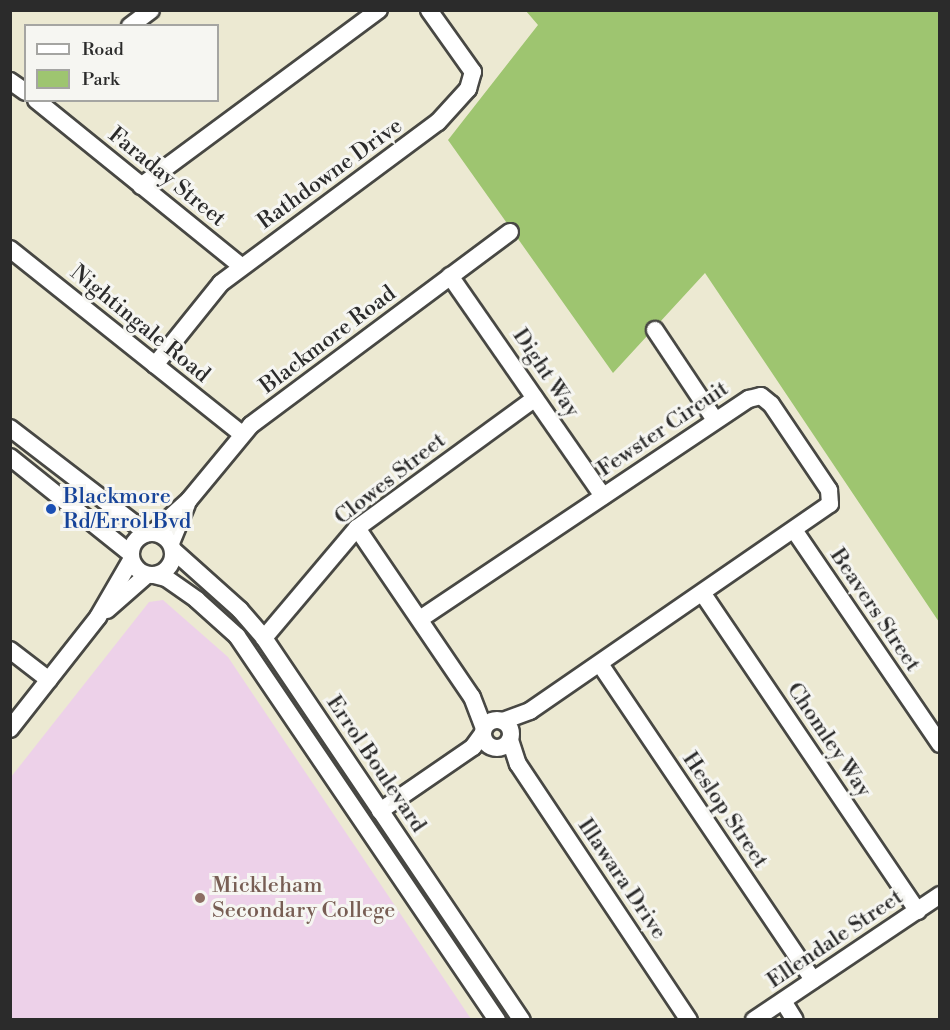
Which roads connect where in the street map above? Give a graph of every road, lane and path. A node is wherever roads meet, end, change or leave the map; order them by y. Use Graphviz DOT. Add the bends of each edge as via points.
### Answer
graph roads {
  1 [pos="151,10"];
  2 [pos="379,10"];
  3 [pos="429,10"];
  4 [pos="133,24"];
  5 [pos="38,102"];
  6 [pos="141,186"];
  7 [pos="510,232"];
  8 [pos="10,249"];
  9 [pos="241,266"];
  10 [pos="450,276"];
  11 [pos="655,330"];
  12 [pos="155,364"];
  13 [pos="535,398"];
  14 [pos="715,420"];
  15 [pos="10,428"];
  16 [pos="242,434"];
  17 [pos="10,457"];
  18 [pos="603,496"];
  19 [pos="189,500"];
  20 [pos="357,528"];
  21 [pos="794,531"];
  22 [pos="151,532"];
  23 [pos="172,546"];
  24 [pos="131,557"];
  25 [pos="150,575"];
  26 [pos="703,594"];
  27 [pos="98,616"];
  28 [pos="420,619"];
  29 [pos="264,638"];
  30 [pos="10,650"];
  31 [pos="600,664"];
  32 [pos="49,680"];
  33 [pos="530,711"];
  34 [pos="492,725"];
  35 [pos="10,729"];
  36 [pos="503,743"];
  37 [pos="939,744"];
  38 [pos="455,760"];
  39 [pos="380,811"];
  40 [pos="939,895"];
  41 [pos="918,911"];
  42 [pos="813,980"];
  43 [pos="783,1001"];
  44 [pos="497,1020"];
  45 [pos="522,1020"];
  46 [pos="689,1020"];
  47 [pos="754,1020"];
  48 [pos="795,1020"];
  1 -- 4 [label="street"];
  2 -- 6 [label="street"];
  3 -- 9 [label="street, Rathdowne Drive" via="473,72 468,90 438,122"];
  5 -- 6 [label="street, Faraday Street"];
  6 -- 9 [label="street, Faraday Street"];
  7 -- 10 [label="street, Blackmore Road"];
  8 -- 12 [label="street, Nightingale Road"];
  9 -- 12 [label="street, Rathdowne Drive" via="221,283"];
  10 -- 13 [label="street, Dight Way"];
  10 -- 16 [label="street, Blackmore Road"];
  11 -- 14 [label="street"];
  12 -- 16 [label="street, Nightingale Road"];
  13 -- 18 [label="street, Dight Way"];
  13 -- 20 [label="street, Clowes Street"];
  14 -- 18 [label="street, Fewster Circuit"];
  14 -- 21 [label="street, Fewster Circuit" via="755,396 771,404 831,495 830,504"];
  15 -- 22 [label="street"];
  16 -- 19 [label="street, Blackmore Road"];
  17 -- 24 [label="street"];
  18 -- 28 [label="street, Fewster Circuit"];
  19 -- 22 [label="street, Blackmore Road"];
  19 -- 23 [label="street, Blackmore Road"];
  20 -- 28 [label="street"];
  20 -- 29 [label="street, Clowes Street"];
  21 -- 26 [label="street, Fewster Circuit"];
  21 -- 37 [label="street, Beavers Street"];
  22 -- 23 [label="street"];
  22 -- 24 [label="street" via="135,540"];
  23 -- 25 [label="street" via="167,569"];
  23 -- 29 [label="street, Errol Boulevard"];
  24 -- 25 [label="street"];
  24 -- 27 [label="street"];
  25 -- 27 [label="street"];
  25 -- 44 [label="street, Errol Boulevard" via="166,578 198,600 237,636"];
  26 -- 31 [label="street, Fewster Circuit"];
  26 -- 41 [label="street, Chomley Way"];
  27 -- 32 [label="street"];
  28 -- 34 [label="street"];
  29 -- 39 [label="street, Errol Boulevard"];
  30 -- 32 [label="street"];
  31 -- 33 [label="street, Fewster Circuit"];
  31 -- 42 [label="street, Heslop Street"];
  32 -- 35 [label="street"];
  33 -- 34 [label="street, Fewster Circuit"];
  33 -- 36 [label="street, Fewster Circuit"];
  34 -- 36 [label="street"];
  34 -- 36 [label="street" via="486,742"];
  34 -- 38 [label="street"];
  36 -- 38 [label="street"];
  36 -- 46 [label="street, Illawara Drive"];
  38 -- 39 [label="street"];
  39 -- 45 [label="street, Errol Boulevard"];
  40 -- 41 [label="street, Ellendale Street"];
  41 -- 42 [label="street, Ellendale Street"];
  42 -- 43 [label="street, Ellendale Street"];
  43 -- 47 [label="street, Ellendale Street"];
  43 -- 48 [label="street"];
}
